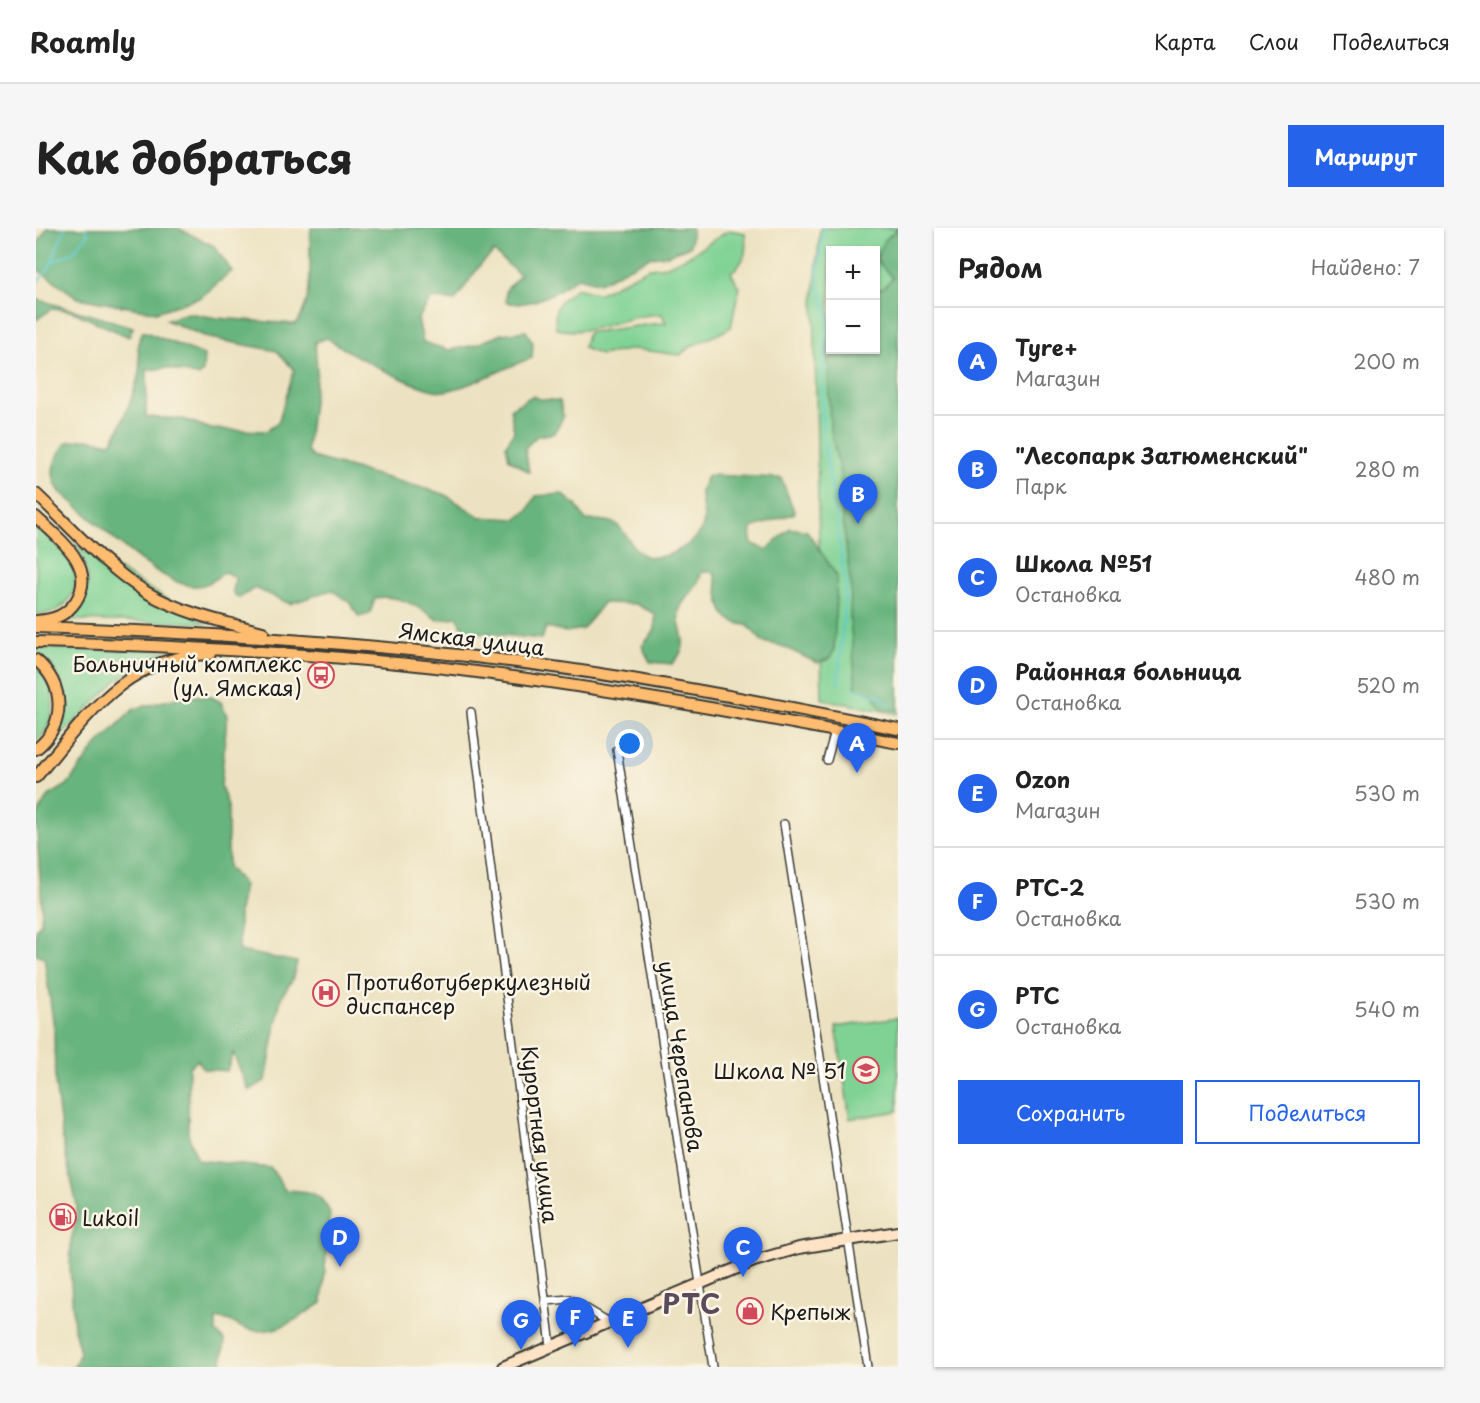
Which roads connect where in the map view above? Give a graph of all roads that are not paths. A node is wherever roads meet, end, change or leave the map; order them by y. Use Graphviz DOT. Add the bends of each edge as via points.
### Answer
graph roads {
  1 [pos="36,494"];
  2 [pos="36,517"];
  3 [pos="36,621"];
  4 [pos="36,627"];
  5 [pos="289,638"];
  6 [pos="36,642"];
  7 [pos="287,652"];
  8 [pos="36,660"];
  9 [pos="471,712"];
  10 [pos="898,729"];
  11 [pos="835,731"];
  12 [pos="898,743"];
  13 [pos="36,749"];
  14 [pos="617,750"];
  15 [pos="827,760"];
  16 [pos="36,777"];
  17 [pos="784,824"];
  18 [pos="898,1232"];
  19 [pos="848,1239"];
  20 [pos="700,1283"];
  21 [pos="545,1301"];
  22 [pos="609,1322"];
  23 [pos="551,1346"];
  24 [pos="503,1367"];
  25 [pos="713,1367"];
  26 [pos="868,1367"];
  1 -- 5 [label="main road" via="110,565 146,592 204,617"];
  2 -- 3 [label="main road" via="70,549 80,567 82,582 80,594 67,611 55,619"];
  4 -- 5 [label="main road, Ямская улица"];
  5 -- 10 [label="main road, Ямская улица" via="593,673"];
  6 -- 7 [label="main road"];
  7 -- 11 [label="main road, Ямская улица" via="602,690"];
  7 -- 16 [label="main road" via="197,654 155,664 109,692"];
  8 -- 13 [label="main road" via="49,672 59,702 51,733"];
  9 -- 21 [label="street, Курортная улица"];
  11 -- 12 [label="main road, Ямская улица"];
  11 -- 15 [label="street"];
  14 -- 20 [label="street, улица Черепанова"];
  17 -- 19 [label="street"];
  18 -- 19 [label="street"];
  19 -- 20 [label="street" via="779,1253"];
  19 -- 26 [label="street"];
  20 -- 22 [label="street"];
  20 -- 25 [label="street, улица Черепанова"];
  21 -- 22 [label="street" via="570,1299"];
  21 -- 23 [label="street, Курортная улица"];
  22 -- 23 [label="street"];
  23 -- 24 [label="street"];
}
